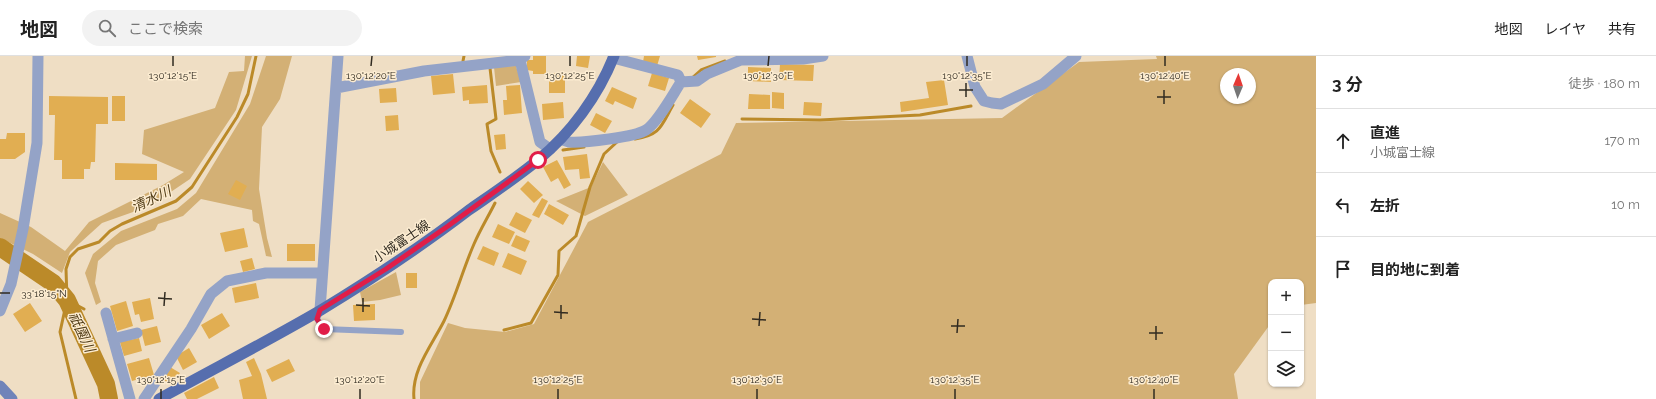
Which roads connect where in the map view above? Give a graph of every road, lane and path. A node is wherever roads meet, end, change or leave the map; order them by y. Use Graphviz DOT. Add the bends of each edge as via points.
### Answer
graph roads {
  1 [pos="38,56"];
  2 [pos="338,56"];
  3 [pos="823,56"];
  4 [pos="967,56"];
  5 [pos="1076,56"];
  6 [pos="614,57"];
  7 [pos="522,58"];
  8 [pos="741,58"];
  9 [pos="681,82"];
  10 [pos="336,88"];
  11 [pos="560,139"];
  12 [pos="550,149"];
  13 [pos="322,273"];
  14 [pos="320,310"];
  15 [pos="0,311"];
  16 [pos="106,313"];
  17 [pos="401,332"];
  18 [pos="137,333"];
  19 [pos="113,339"];
  20 [pos="0,386"];
  21 [pos="12,399"];
  22 [pos="130,399"];
  23 [pos="144,399"];
  24 [pos="159,399"];
  1 -- 15 [label="street" via="38,143 11,284"];
  2 -- 10 [label="street"];
  3 -- 8 [label="street" via="802,59"];
  4 -- 5 [label="street" via="975,88 984,101 1001,104 1043,84"];
  6 -- 9 [label="street" via="678,75"];
  6 -- 11 [label="main road, 小城富士線" via="582,114"];
  7 -- 10 [label="street" via="424,71"];
  7 -- 12 [label="street" via="540,142"];
  8 -- 9 [label="street" via="697,81"];
  9 -- 11 [label="street" via="647,129 637,134 568,142"];
  10 -- 13 [label="street"];
  11 -- 12 [label="main road, 小城富士線"];
  12 -- 14 [label="main road, 小城富士線" via="448,226"];
  13 -- 14 [label="street"];
  13 -- 23 [label="street" via="266,273 227,281 211,294"];
  14 -- 17 [label="lane" via="317,319 324,329"];
  14 -- 24 [label="main road, 小城富士線"];
  16 -- 19 [label="street"];
  18 -- 19 [label="street"];
  19 -- 22 [label="street"];
  20 -- 21 [label="main road"];
}
